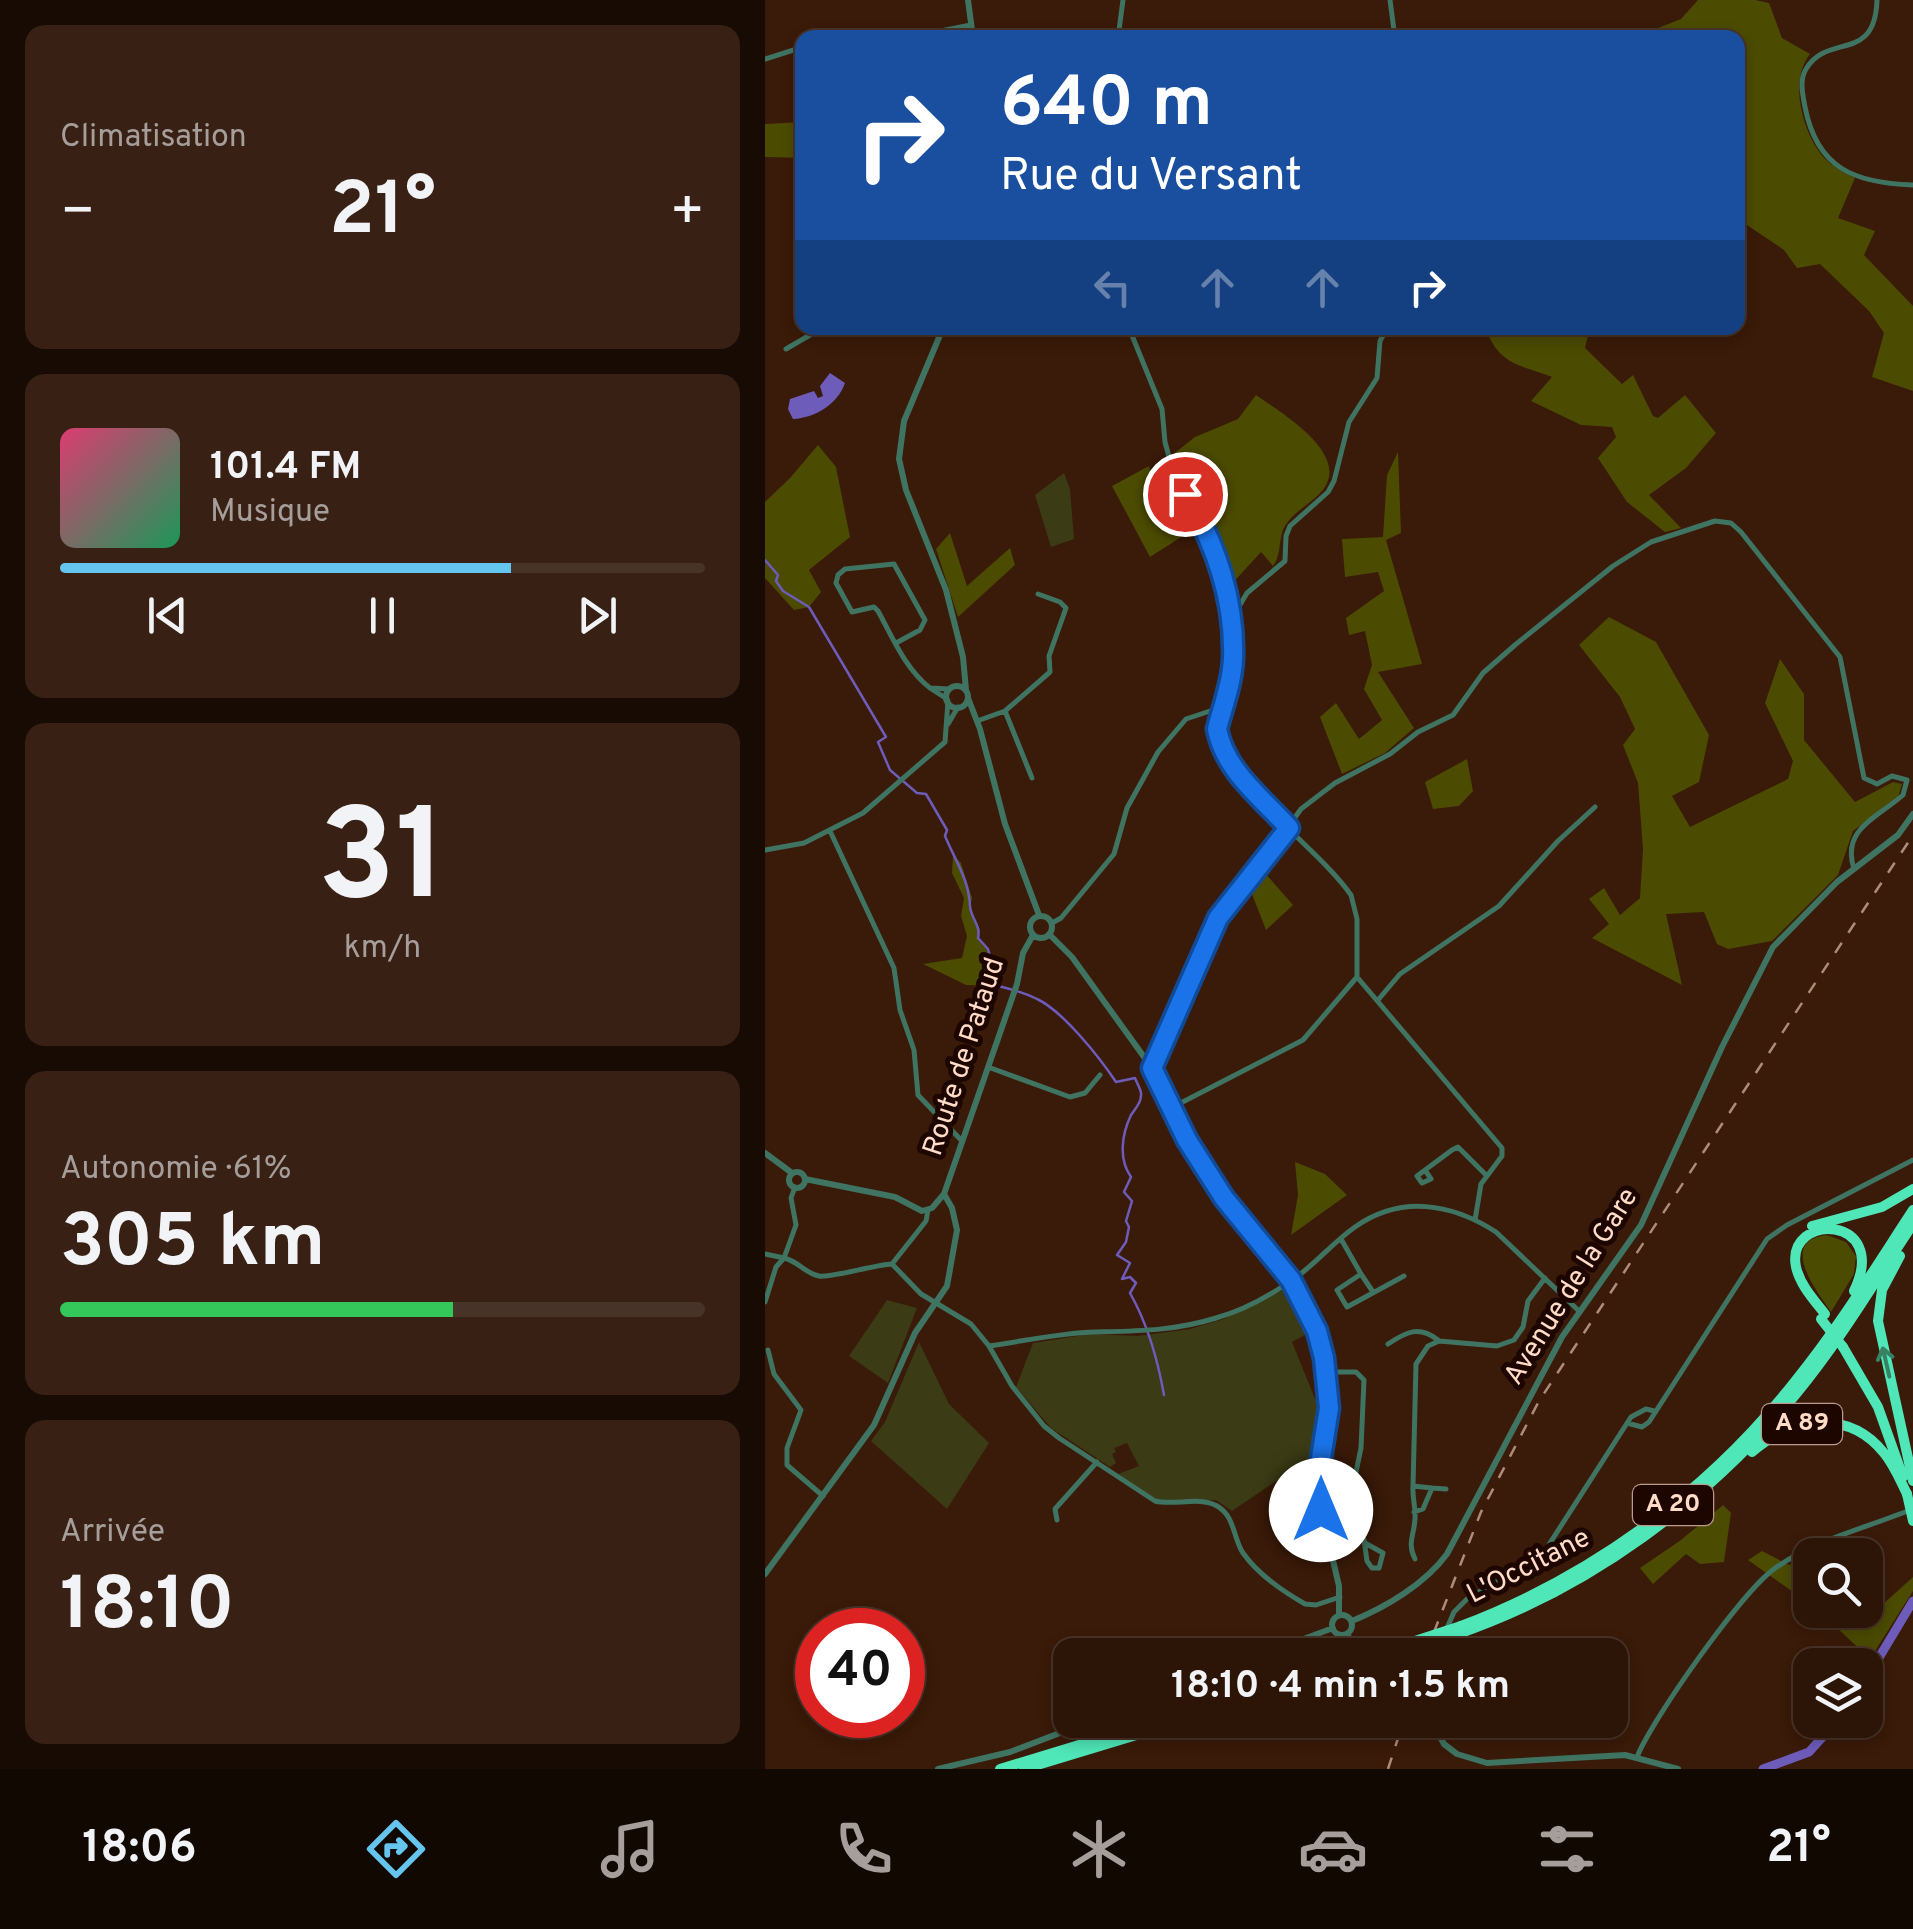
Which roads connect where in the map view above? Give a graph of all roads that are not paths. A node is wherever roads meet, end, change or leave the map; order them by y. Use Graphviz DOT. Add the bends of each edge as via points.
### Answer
graph roads {
  1 [pos="968,0"];
  2 [pos="1125,0"];
  3 [pos="1390,0"];
  4 [pos="1877,0"];
  5 [pos="972,25"];
  6 [pos="946,30"];
  7 [pos="972,30"];
  8 [pos="1120,30"];
  9 [pos="1394,30"];
  10 [pos="795,50"];
  11 [pos="765,59"];
  12 [pos="1913,184"];
  13 [pos="810,335"];
  14 [pos="940,335"];
  15 [pos="1132,335"];
  16 [pos="1384,335"];
  17 [pos="786,349"];
  18 [pos="1038,594"];
  19 [pos="1231,620"];
  20 [pos="896,644"];
  21 [pos="963,664"];
  22 [pos="930,688"];
  23 [pos="951,688"];
  24 [pos="967,694"];
  25 [pos="947,700"];
  26 [pos="959,707"];
  27 [pos="1223,707"];
  28 [pos="1005,710"];
  29 [pos="976,719"];
  30 [pos="947,726"];
  31 [pos="1032,778"];
  32 [pos="1595,807"];
  33 [pos="1913,814"];
  34 [pos="1289,828"];
  35 [pos="830,831"];
  36 [pos="765,850"];
  37 [pos="1854,869"];
  38 [pos="1039,916"];
  39 [pos="1051,924"];
  40 [pos="1049,934"];
  41 [pos="1033,935"];
  42 [pos="1357,977"];
  43 [pos="1378,1000"];
  44 [pos="987,1066"];
  45 [pos="1152,1068"];
  46 [pos="1100,1075"];
  47 [pos="1171,1108"];
  48 [pos="961,1140"];
  49 [pos="765,1153"];
  50 [pos="1913,1160"];
  51 [pos="1425,1170"];
  52 [pos="793,1174"];
  53 [pos="1486,1175"];
  54 [pos="805,1179"];
  55 [pos="795,1187"];
  56 [pos="1913,1189"];
  57 [pos="944,1194"];
  58 [pos="928,1210"];
  59 [pos="1913,1210"];
  60 [pos="1475,1220"];
  61 [pos="1913,1224"];
  62 [pos="1913,1232"];
  63 [pos="1341,1239"];
  64 [pos="765,1254"];
  65 [pos="784,1258"];
  66 [pos="892,1264"];
  67 [pos="1361,1274"];
  68 [pos="1404,1276"];
  69 [pos="1545,1278"];
  70 [pos="1291,1280"];
  71 [pos="1373,1292"];
  72 [pos="765,1302"];
  73 [pos="935,1304"];
  74 [pos="1579,1312"];
  75 [pos="1823,1316"];
  76 [pos="1837,1324"];
  77 [pos="1439,1340"];
  78 [pos="1388,1344"];
  79 [pos="989,1346"];
  80 [pos="766,1348"];
  81 [pos="1326,1372"];
  82 [pos="1655,1412"];
  83 [pos="1627,1423"];
  84 [pos="1901,1459"];
  85 [pos="1097,1462"];
  86 [pos="1711,1483"];
  87 [pos="1413,1486"];
  88 [pos="1911,1487"];
  89 [pos="1432,1488"];
  90 [pos="1445,1489"];
  91 [pos="823,1496"];
  92 [pos="1913,1509"];
  93 [pos="1414,1512"];
  94 [pos="1057,1520"];
  95 [pos="1913,1521"];
  96 [pos="1365,1544"];
  97 [pos="1415,1559"];
  98 [pos="765,1574"];
  99 [pos="1340,1597"];
  100 [pos="1339,1615"];
  101 [pos="1352,1621"];
  102 [pos="1333,1628"];
  103 [pos="1460,1630"];
  104 [pos="1347,1634"];
  105 [pos="1306,1638"];
  106 [pos="1350,1638"];
  107 [pos="1437,1638"];
  108 [pos="1444,1638"];
  109 [pos="1053,1736"];
  110 [pos="1101,1738"];
  111 [pos="1126,1738"];
  112 [pos="1441,1738"];
  113 [pos="1637,1756"];
  114 [pos="938,1769"];
  115 [pos="999,1769"];
  116 [pos="1024,1769"];
  117 [pos="1678,1769"];
  1 -- 5 [label="street"];
  2 -- 8 [label="street"];
  3 -- 9 [label="street"];
  4 -- 12 [label="street" via="1874,28 1865,38 1807,66 1804,104 1817,146 1832,163 1869,181"];
  5 -- 6 [label="street"];
  5 -- 7 [label="street"];
  10 -- 11 [label="street"];
  13 -- 17 [label="street"];
  14 -- 21 [label="street" via="904,421 899,460 947,590"];
  15 -- 19 [label="street" via="1162,409 1172,468 1216,552"];
  16 -- 19 [label="street" via="1377,378 1349,422 1334,481 1290,526 1285,560 1247,593"];
  18 -- 28 [label="street" via="1067,608 1049,672"];
  19 -- 27 [label="street" via="1233,660"];
  20 -- 20 [label="street" via="874,608 851,612 838,574 895,564 925,620"];
  20 -- 22 [label="street" via="911,673"];
  21 -- 23 [label="street"];
  21 -- 24 [label="street"];
  22 -- 23 [label="street"];
  22 -- 25 [label="street"];
  23 -- 24 [label="street"];
  23 -- 25 [label="street"];
  24 -- 26 [label="street"];
  24 -- 29 [label="street"];
  25 -- 26 [label="street"];
  25 -- 30 [label="street"];
  26 -- 29 [label="street"];
  26 -- 30 [label="street"];
  27 -- 34 [label="street" via="1219,738 1239,777"];
  27 -- 39 [label="street" via="1186,719 1158,752 1127,808 1114,854"];
  28 -- 29 [label="street"];
  28 -- 31 [label="street"];
  29 -- 38 [label="street"];
  30 -- 35 [label="street" via="941,746 863,813"];
  32 -- 43 [label="street" via="1506,900 1399,974"];
  33 -- 37 [label="street, Avenue de la Gare" via="1898,835"];
  34 -- 37 [label="street" via="1335,783 1453,715 1483,673 1595,581 1651,542 1715,521 1741,532 1840,657 1863,778 1877,784 1892,776 1907,780 1903,795 1857,831 1849,853"];
  34 -- 42 [label="street" via="1351,895"];
  34 -- 45 [label="street" via="1218,918"];
  35 -- 36 [label="street"];
  35 -- 48 [label="street" via="894,968 914,1050 917,1095"];
  37 -- 74 [label="street, Avenue de la Gare" via="1773,948 1652,1205"];
  38 -- 39 [label="street"];
  38 -- 41 [label="street" via="1029,924"];
  39 -- 40 [label="street"];
  40 -- 41 [label="street"];
  40 -- 45 [label="street"];
  41 -- 44 [label="street, Route de Pataud"];
  42 -- 43 [label="street"];
  42 -- 47 [label="street" via="1303,1040"];
  43 -- 53 [label="street" via="1502,1148"];
  44 -- 46 [label="street" via="1075,1097"];
  44 -- 48 [label="street, Route de Pataud"];
  45 -- 47 [label="street"];
  47 -- 70 [label="street" via="1215,1184"];
  48 -- 57 [label="street, Route de Pataud"];
  49 -- 52 [label="street"];
  50 -- 82 [label="street" via="1773,1234"];
  51 -- 53 [label="street" via="1458,1147"];
  52 -- 54 [label="street"];
  52 -- 55 [label="street"];
  53 -- 60 [label="street"];
  54 -- 55 [label="street"];
  54 -- 58 [label="street"];
  55 -- 65 [label="street" via="796,1217"];
  56 -- 75 [label="highway" via="1882,1207 1814,1225 1795,1240 1793,1278"];
  57 -- 58 [label="street"];
  57 -- 73 [label="street" via="956,1244 947,1286"];
  58 -- 66 [label="street"];
  59 -- 76 [label="highway, L'Occitane / A 20"];
  60 -- 63 [label="street" via="1440,1206 1411,1205"];
  60 -- 69 [label="street"];
  61 -- 86 [label="highway, L'Occitane / A 20" via="1797,1393"];
  84 -- 62 [label="highway, one-way" via="1877,1314 1886,1280"];
  63 -- 67 [label="street"];
  63 -- 70 [label="street"];
  64 -- 65 [label="street"];
  65 -- 66 [label="street" via="825,1277"];
  65 -- 72 [label="street"];
  66 -- 73 [label="street"];
  67 -- 71 [label="street"];
  67 -- 71 [label="street" via="1337,1290 1347,1307"];
  68 -- 71 [label="street"];
  69 -- 74 [label="street"];
  69 -- 77 [label="street" via="1527,1301 1514,1340 1497,1346"];
  70 -- 79 [label="street" via="1217,1318 1146,1333 1093,1332"];
  70 -- 81 [label="street" via="1317,1331"];
  73 -- 79 [label="street" via="971,1324"];
  73 -- 91 [label="street" via="915,1332 874,1425"];
  74 -- 101 [label="street, Avenue de la Gare" via="1447,1554 1385,1606"];
  75 -- 76 [label="highway" via="1795,1256 1806,1237 1829,1228 1853,1238 1863,1259"];
  75 -- 84 [label="highway, bridge" via="1874,1388"];
  76 -- 103 [label="highway, L'Occitane / A 20" via="1753,1431 1669,1508 1569,1576"];
  77 -- 78 [label="street" via="1412,1330"];
  77 -- 87 [label="street" via="1416,1364"];
  79 -- 85 [label="street" via="1044,1426"];
  80 -- 91 [label="street" via="774,1374 801,1410 787,1465"];
  81 -- 96 [label="street" via="1356,1372 1364,1380 1355,1477"];
  81 -- 99 [label="street" via="1328,1428 1318,1496"];
  82 -- 83 [label="street" via="1639,1411"];
  82 -- 83 [label="street" via="1645,1426"];
  83 -- 108 [label="street" via="1541,1556 1462,1602"];
  84 -- 86 [label="highway, A 89" via="1862,1434 1813,1422 1781,1431"];
  84 -- 88 [label="highway"];
  85 -- 94 [label="street" via="1055,1509"];
  85 -- 99 [label="street" via="1155,1501 1218,1506 1250,1561 1305,1604"];
  86 -- 103 [label="highway, L'Occitane / A 20" via="1579,1579"];
  87 -- 89 [label="street"];
  87 -- 93 [label="street"];
  88 -- 95 [label="highway, bridge"];
  89 -- 90 [label="street"];
  89 -- 93 [label="street"];
  91 -- 98 [label="street"];
  92 -- 113 [label="street" via="1805,1552 1763,1578"];
  93 -- 97 [label="street"];
  96 -- 96 [label="street" via="1367,1562 1379,1568 1383,1553"];
  99 -- 100 [label="street"];
  100 -- 101 [label="street"];
  100 -- 102 [label="street"];
  101 -- 104 [label="street"];
  102 -- 104 [label="street"];
  102 -- 105 [label="street"];
  103 -- 107 [label="highway, L'Occitane / A 20, bridge"];
  104 -- 106 [label="street"];
  109 -- 114 [label="street"];
  110 -- 115 [label="highway"];
  111 -- 116 [label="highway"];
  112 -- 113 [label="street" via="1457,1754 1487,1763"];
  113 -- 117 [label="street"];
}
